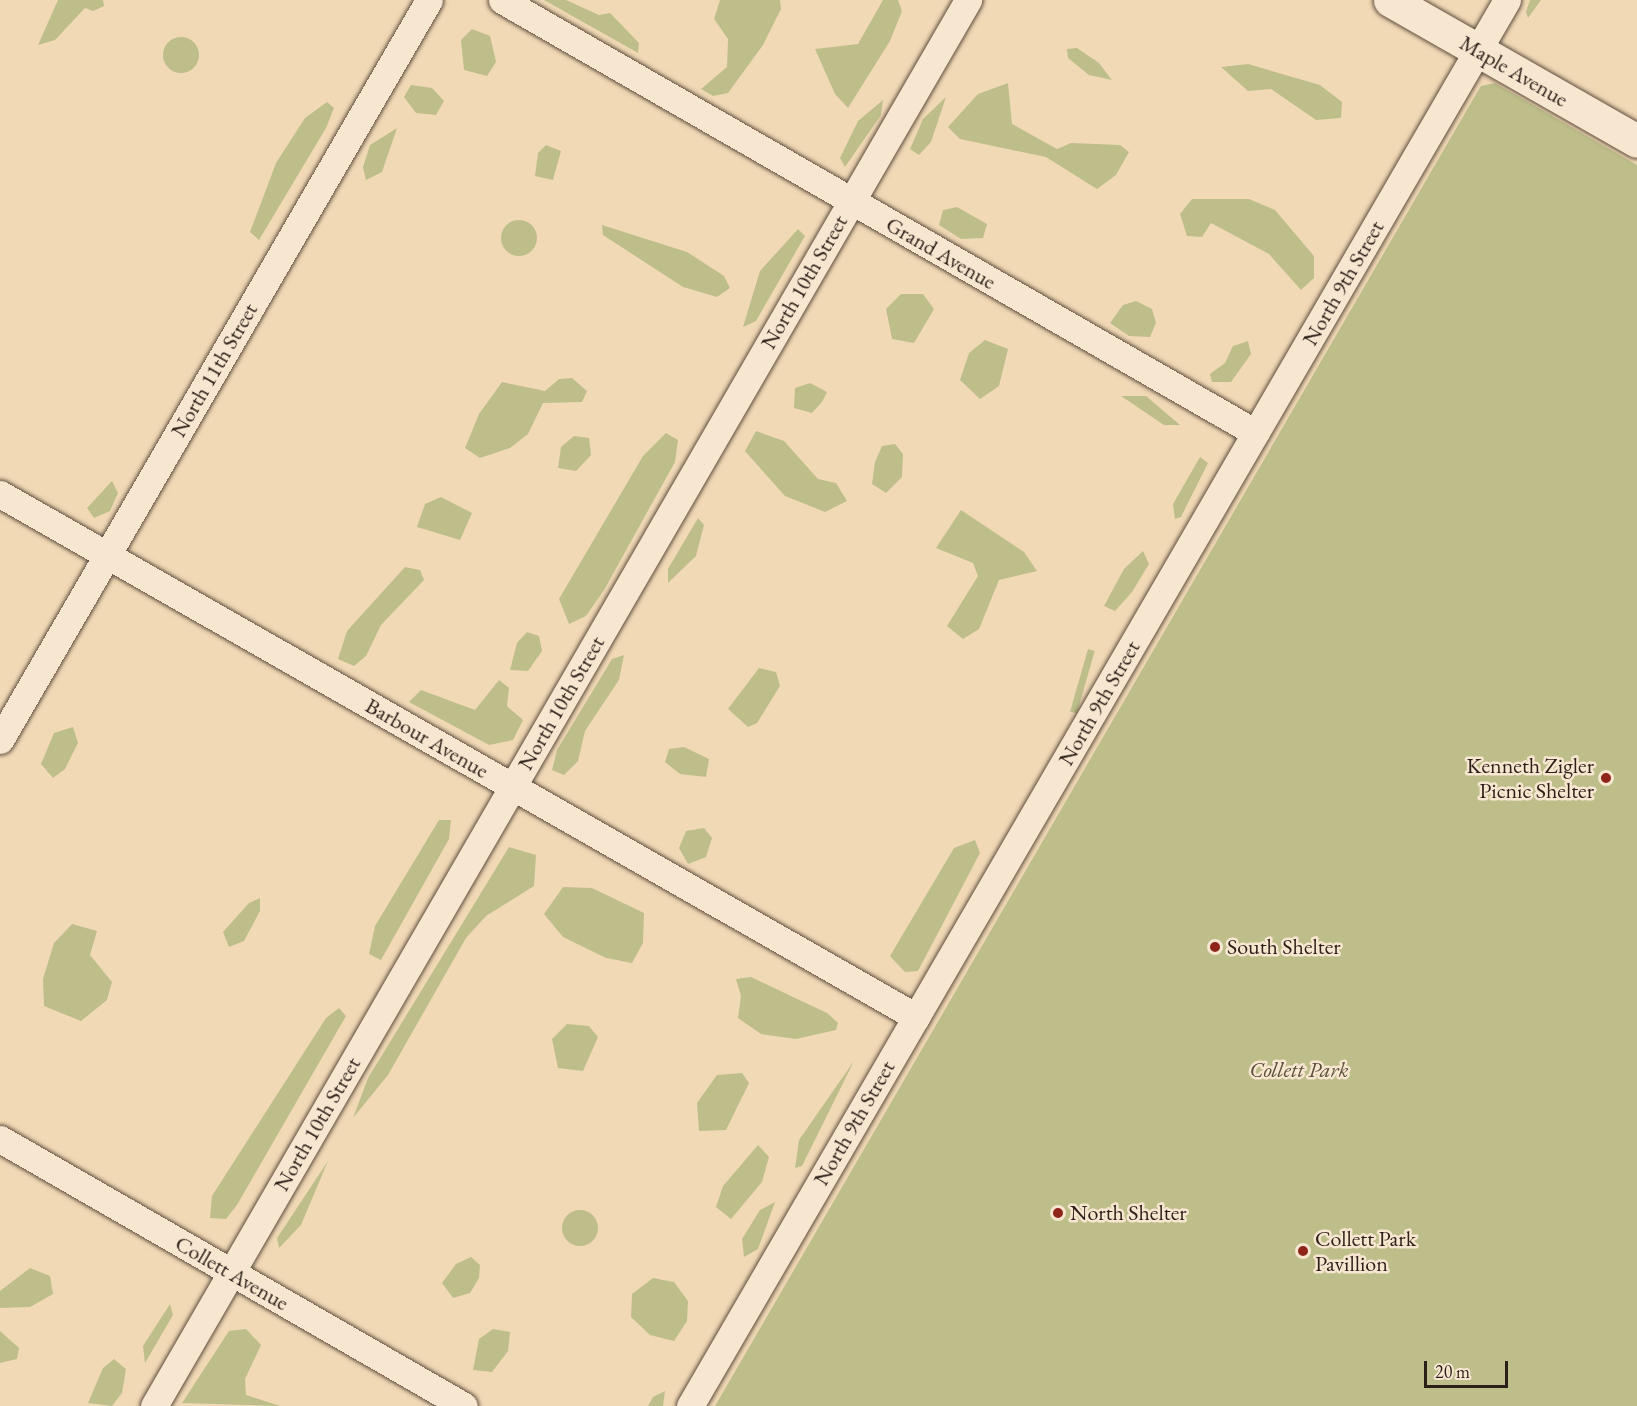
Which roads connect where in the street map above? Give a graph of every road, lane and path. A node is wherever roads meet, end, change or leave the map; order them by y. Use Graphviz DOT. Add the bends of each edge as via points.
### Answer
graph roads {
  1 [pos="429,0"];
  2 [pos="502,0"];
  3 [pos="968,0"];
  4 [pos="1390,0"];
  5 [pos="1507,0"];
  6 [pos="1478,51"];
  7 [pos="1637,141"];
  8 [pos="851,201"];
  9 [pos="1256,433"];
  10 [pos="0,494"];
  11 [pos="107,555"];
  12 [pos="0,740"];
  13 [pos="512,787"];
  14 [pos="916,1017"];
  15 [pos="0,1140"];
  16 [pos="231,1272"];
  17 [pos="154,1406"];
  18 [pos="464,1406"];
  19 [pos="690,1406"];
  1 -- 11 [label="street, North 11th Street"];
  2 -- 8 [label="street, Grand Avenue"];
  3 -- 8 [label="street, North 10th Street"];
  4 -- 6 [label="main road, Maple Avenue"];
  5 -- 6 [label="street, North 9th Street"];
  6 -- 7 [label="main road, Maple Avenue"];
  6 -- 9 [label="street, North 9th Street"];
  8 -- 9 [label="street, Grand Avenue"];
  8 -- 13 [label="street, North 10th Street"];
  9 -- 14 [label="street, North 9th Street"];
  10 -- 11 [label="street, Barbour Avenue"];
  11 -- 12 [label="street, North 11th Street"];
  11 -- 13 [label="street, Barbour Avenue"];
  13 -- 14 [label="street, Barbour Avenue"];
  13 -- 16 [label="street, North 10th Street"];
  14 -- 19 [label="street, North 9th Street"];
  15 -- 16 [label="street, Collett Avenue"];
  16 -- 17 [label="street, North 10th Street"];
  16 -- 18 [label="street, Collett Avenue"];
}
